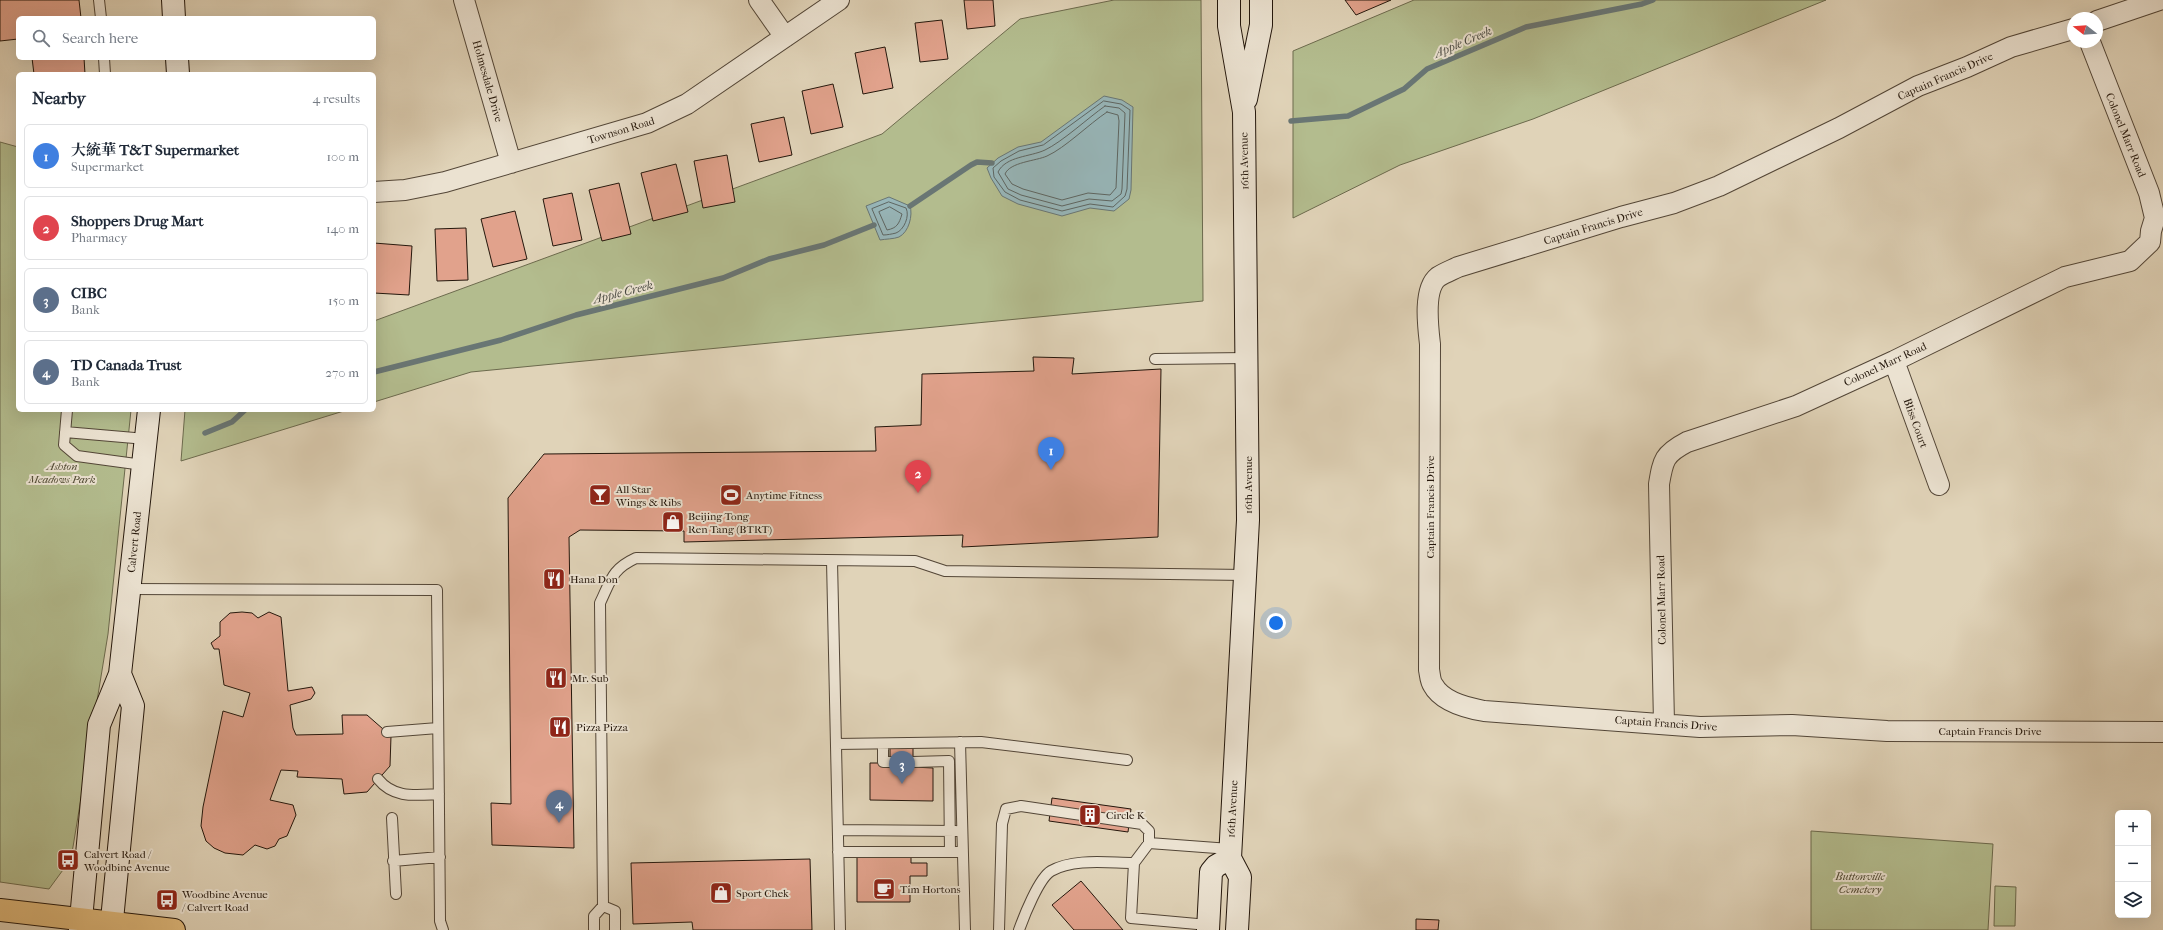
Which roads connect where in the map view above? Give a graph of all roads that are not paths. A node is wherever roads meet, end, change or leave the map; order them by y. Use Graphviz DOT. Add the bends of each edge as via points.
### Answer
graph roads {
  1 [pos="99,0"];
  2 [pos="173,0"];
  3 [pos="464,0"];
  4 [pos="759,0"];
  5 [pos="839,0"];
  6 [pos="1229,0"];
  7 [pos="1261,0"];
  8 [pos="2158,0"];
  9 [pos="101,16"];
  10 [pos="174,16"];
  11 [pos="2103,19"];
  12 [pos="2067,31"];
  13 [pos="785,37"];
  14 [pos="2092,48"];
  15 [pos="104,60"];
  16 [pos="177,60"];
  17 [pos="105,72"];
  18 [pos="178,72"];
  19 [pos="1244,112"];
  20 [pos="511,163"];
  21 [pos="376,192"];
  22 [pos="1248,358"];
  23 [pos="1155,360"];
  24 [pos="1894,361"];
  25 [pos="67,412"];
  26 [pos="149,412"];
  27 [pos="65,432"];
  28 [pos="146,439"];
  29 [pos="143,465"];
  30 [pos="1939,485"];
  31 [pos="832,561"];
  32 [pos="1245,575"];
  33 [pos="129,589"];
  34 [pos="120,674"];
  35 [pos="1664,724"];
  36 [pos="438,728"];
  37 [pos="386,732"];
  38 [pos="2163,732"];
  39 [pos="960,742"];
  40 [pos="836,744"];
  41 [pos="883,744"];
  42 [pos="1128,760"];
  43 [pos="890,762"];
  44 [pos="913,762"];
  45 [pos="378,780"];
  46 [pos="439,794"];
  47 [pos="392,818"];
  48 [pos="838,830"];
  49 [pos="950,831"];
  50 [pos="962,831"];
  51 [pos="1149,843"];
  52 [pos="838,852"];
  53 [pos="950,852"];
  54 [pos="963,852"];
  55 [pos="1230,854"];
  56 [pos="440,857"];
  57 [pos="394,861"];
  58 [pos="1134,863"];
  59 [pos="396,894"];
  60 [pos="602,906"];
  61 [pos="0,910"];
  62 [pos="80,925"];
  63 [pos="111,927"];
  64 [pos="1208,927"];
  65 [pos="174,930"];
  66 [pos="443,930"];
  67 [pos="594,930"];
  68 [pos="615,930"];
  69 [pos="840,930"];
  70 [pos="965,930"];
  71 [pos="999,930"];
  72 [pos="1019,930"];
  73 [pos="1238,930"];
  1 -- 9 [label="lane"];
  2 -- 10 [label="main road"];
  3 -- 20 [label="street, Holmesdale Drive"];
  4 -- 13 [label="street"];
  5 -- 13 [label="street, Townson Road"];
  6 -- 19 [label="main road, 16th Avenue" via="1229,26"];
  7 -- 19 [label="main road, 16th Avenue" via="1261,25"];
  8 -- 11 [label="street"];
  12 -- 35 [label="street, Captain Francis Drive" via="2011,47 1918,86 1818,139 1719,186 1674,203 1458,267 1438,277 1432,287 1427,317 1430,344 1429,670 1433,685 1446,698 1466,707 1484,711"];
  13 -- 20 [label="street, Townson Road" via="687,104 668,114 628,130"];
  14 -- 24 [label="street, Colonel Marr Road" via="2149,193 2155,218 2150,242 2130,261 2065,277"];
  15 -- 17 [label="lane"];
  16 -- 18 [label="main road"];
  19 -- 22 [label="main road, 16th Avenue"];
  20 -- 21 [label="street, Townson Road" via="439,183 405,190"];
  22 -- 23 [label="lane"];
  22 -- 32 [label="main road, 16th Avenue" via="1248,520"];
  24 -- 30 [label="street, Bliss Court"];
  24 -- 35 [label="street, Colonel Marr Road" via="1796,406 1687,442 1673,449 1664,458 1659,484"];
  25 -- 27 [label="lane"];
  26 -- 28 [label="main road, Calvert Road"];
  27 -- 28 [label="lane"];
  27 -- 29 [label="lane" via="64,445 77,456"];
  28 -- 29 [label="main road, Calvert Road"];
  29 -- 33 [label="main road, Calvert Road"];
  31 -- 32 [label="lane" via="915,562 945,571"];
  31 -- 40 [label="lane"];
  31 -- 60 [label="lane" via="636,558 621,565 612,577 600,603"];
  32 -- 55 [label="main road, 16th Avenue"];
  33 -- 34 [label="main road, Calvert Road"];
  33 -- 36 [label="lane" via="437,590"];
  34 -- 62 [label="main road, Calvert Road" via="99,725"];
  34 -- 63 [label="main road, Calvert Road" via="133,706"];
  35 -- 38 [label="street, Captain Francis Drive" via="1729,727 1792,725 1887,731"];
  36 -- 37 [label="lane"];
  36 -- 46 [label="lane"];
  39 -- 41 [label="lane"];
  39 -- 42 [label="lane" via="981,742"];
  39 -- 50 [label="lane"];
  40 -- 41 [label="lane"];
  40 -- 48 [label="lane"];
  41 -- 43 [label="lane" via="883,762"];
  44 -- 49 [label="lane" via="949,761"];
  45 -- 46 [label="lane" via="402,795"];
  46 -- 56 [label="lane"];
  47 -- 57 [label="lane"];
  48 -- 49 [label="lane"];
  48 -- 52 [label="lane"];
  49 -- 50 [label="lane"];
  49 -- 53 [label="lane"];
  50 -- 54 [label="lane"];
  51 -- 55 [label="lane"];
  51 -- 58 [label="lane"];
  51 -- 71 [label="lane" via="1149,831 1142,824 1020,806 1006,809 1002,824"];
  52 -- 53 [label="lane"];
  52 -- 69 [label="lane"];
  53 -- 54 [label="lane"];
  54 -- 70 [label="lane"];
  55 -- 64 [label="main road" via="1211,872"];
  55 -- 73 [label="main road" via="1240,877"];
  56 -- 57 [label="lane"];
  56 -- 66 [label="lane" via="440,920"];
  57 -- 59 [label="lane"];
  58 -- 64 [label="lane" via="1131,918"];
  58 -- 72 [label="lane" via="1082,862 1050,871 1029,902"];
  60 -- 67 [label="lane" via="594,916"];
  60 -- 68 [label="lane" via="615,911"];
  61 -- 62 [label="main road"];
  62 -- 63 [label="main road"];
  63 -- 65 [label="main road"];
}
